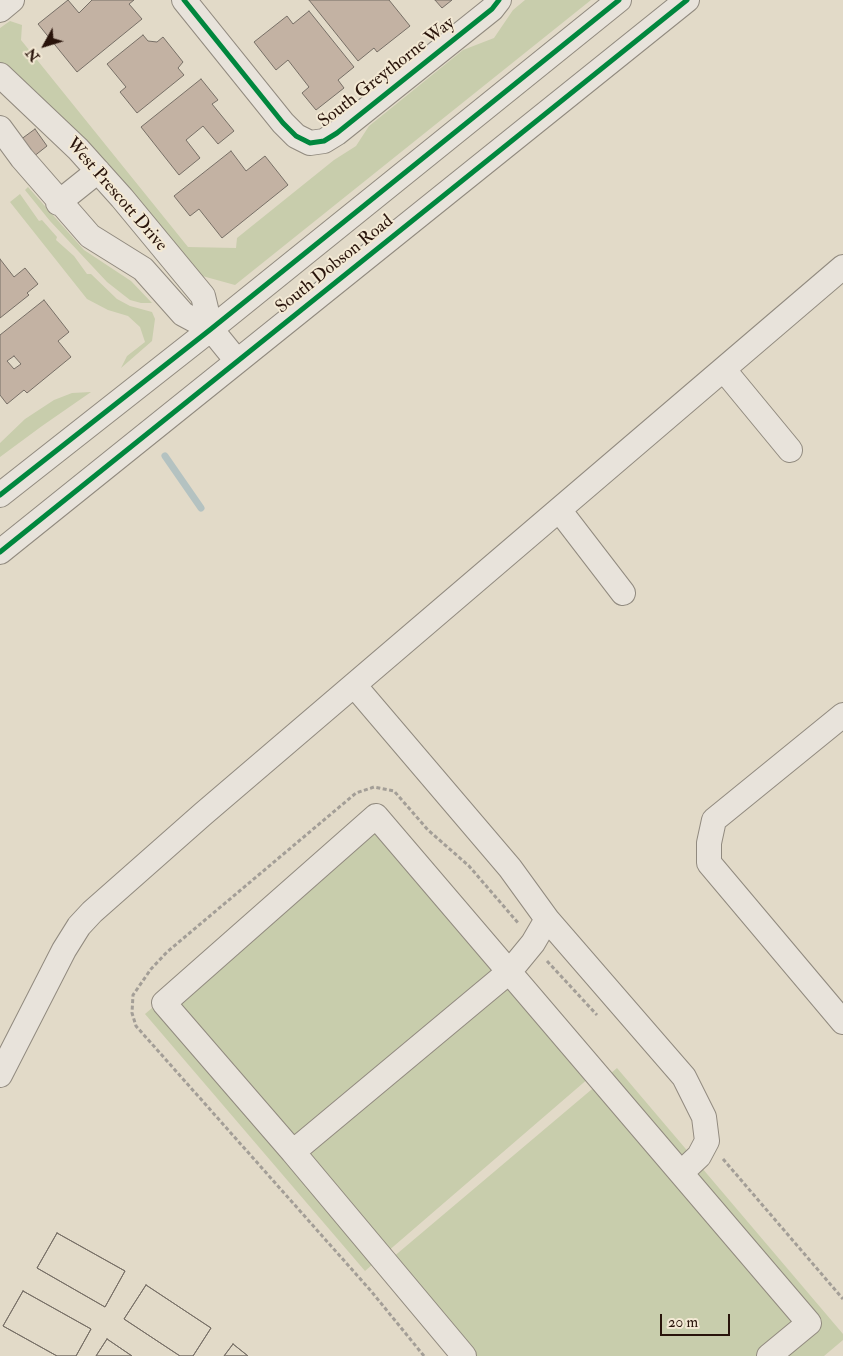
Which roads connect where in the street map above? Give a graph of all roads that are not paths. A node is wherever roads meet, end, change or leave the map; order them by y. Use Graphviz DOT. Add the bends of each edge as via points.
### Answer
graph roads {
  1 [pos="12,0"];
  2 [pos="184,0"];
  3 [pos="500,0"];
  4 [pos="619,0"];
  5 [pos="687,0"];
  6 [pos="0,10"];
  7 [pos="0,76"];
  8 [pos="0,128"];
  9 [pos="98,171"];
  10 [pos="58,202"];
  11 [pos="843,267"];
  12 [pos="211,329"];
  13 [pos="237,361"];
  14 [pos="724,370"];
  15 [pos="790,450"];
  16 [pos="0,495"];
  17 [pos="560,510"];
  18 [pos="0,552"];
  19 [pos="623,593"];
  20 [pos="354,685"];
  21 [pos="843,714"];
  22 [pos="546,919"];
  23 [pos="510,971"];
  24 [pos="843,1022"];
  25 [pos="0,1075"];
  26 [pos="293,1152"];
  27 [pos="681,1173"];
  28 [pos="464,1356"];
  29 [pos="769,1356"];
  1 -- 6 [label="street"];
  2 -- 3 [label="street, South Greythorne Way" via="283,123 296,136 310,143 324,141 337,133"];
  4 -- 12 [label="street, South Dobson Road"];
  5 -- 13 [label="street, South Dobson Road"];
  7 -- 9 [label="street, West Prescott Drive"];
  8 -- 10 [label="street, West Prescott Drive"];
  9 -- 10 [label="street"];
  9 -- 12 [label="street, West Prescott Drive" via="203,296"];
  10 -- 12 [label="street, West Prescott Drive" via="90,236 143,269 182,314"];
  11 -- 14 [label="street"];
  12 -- 13 [label="street, West Prescott Drive"];
  12 -- 16 [label="street, South Dobson Road"];
  13 -- 18 [label="street, South Dobson Road"];
  14 -- 15 [label="street"];
  14 -- 17 [label="street"];
  17 -- 19 [label="street"];
  17 -- 20 [label="street"];
  20 -- 22 [label="street" via="510,868"];
  20 -- 25 [label="street" via="203,814 79,926"];
  21 -- 24 [label="street" via="714,820 708,863"];
  22 -- 23 [label="street"];
  22 -- 27 [label="street" via="684,1077 704,1117 707,1141 699,1156"];
  23 -- 26 [label="street"];
  23 -- 26 [label="street" via="376,816 164,1003"];
  23 -- 27 [label="street"];
  26 -- 28 [label="street"];
  27 -- 29 [label="street" via="809,1323"];
}
